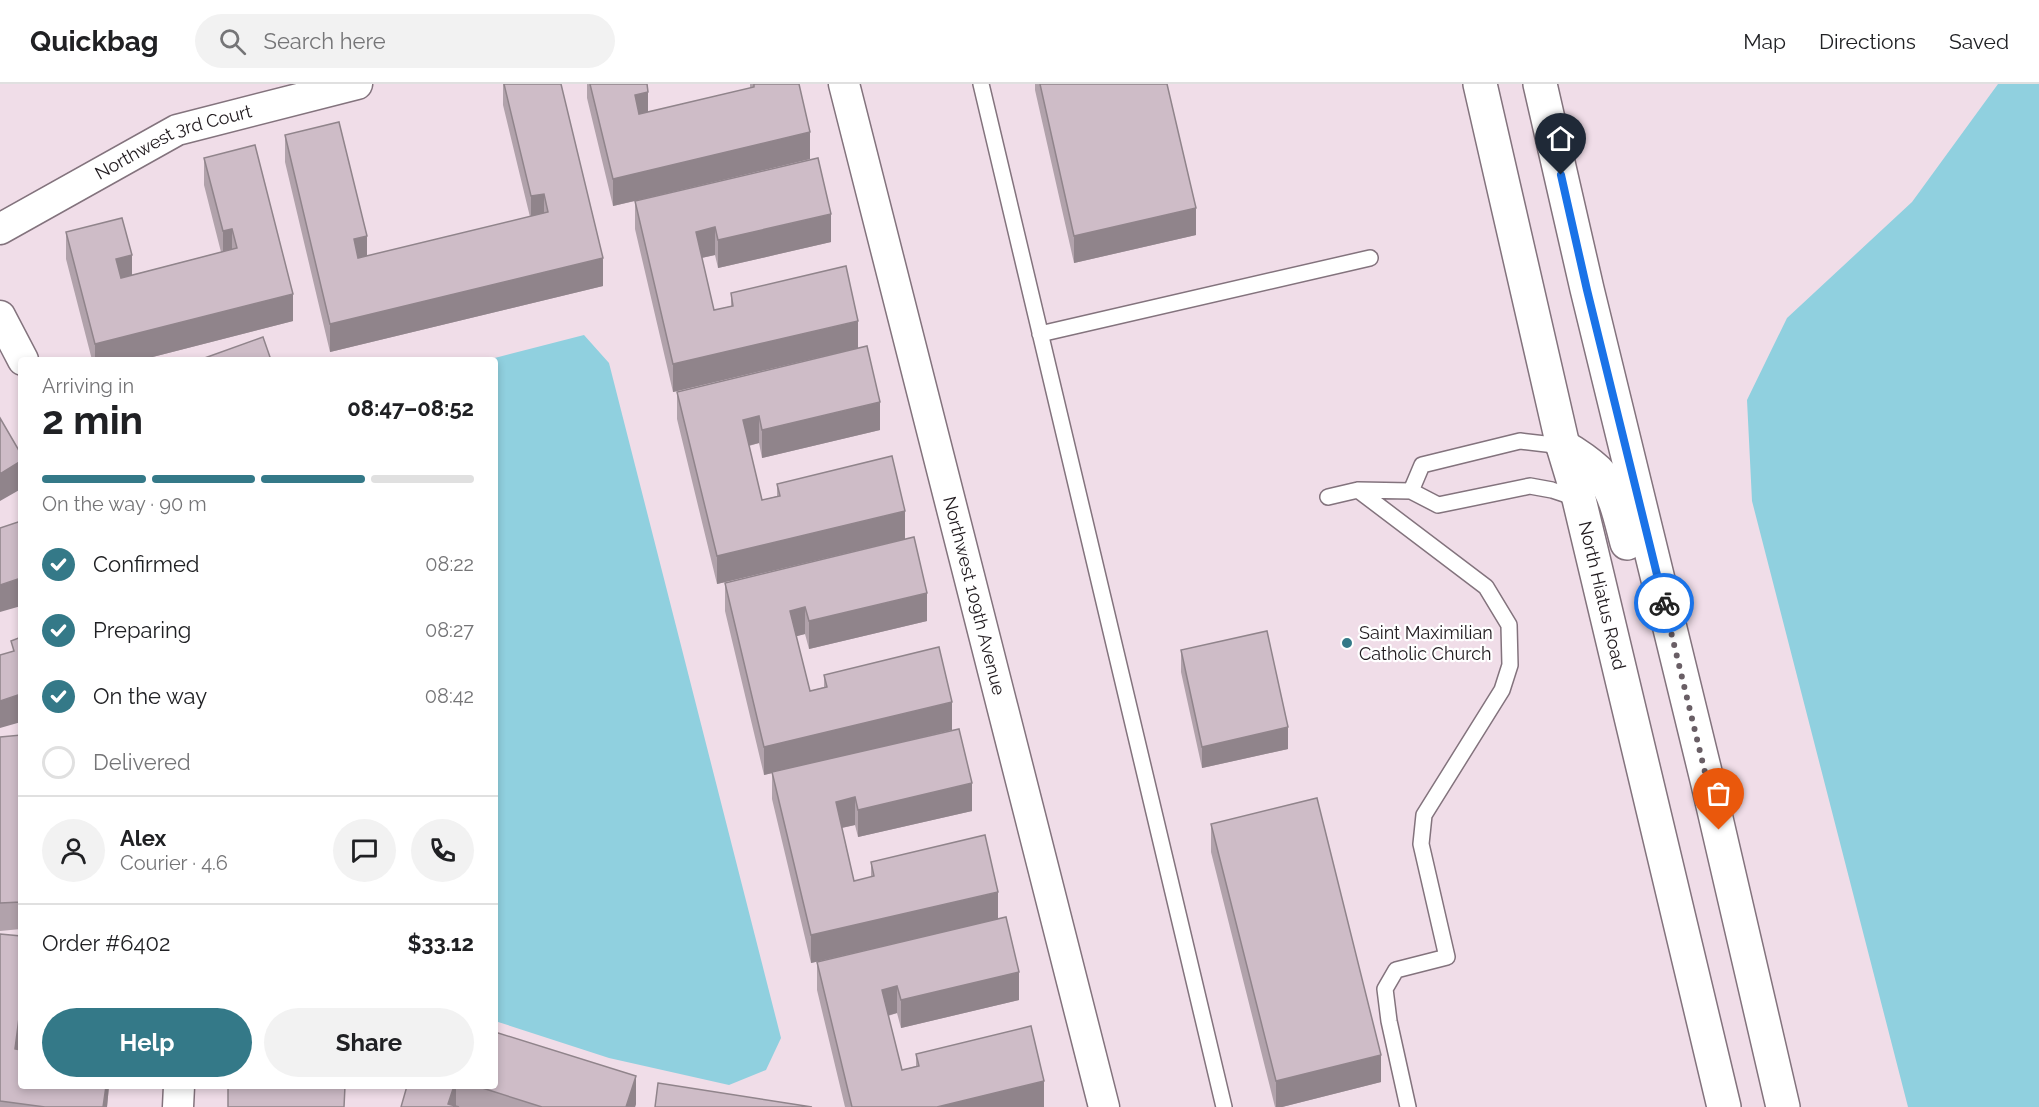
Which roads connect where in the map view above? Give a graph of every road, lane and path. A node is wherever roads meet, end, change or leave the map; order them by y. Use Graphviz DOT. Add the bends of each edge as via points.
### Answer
graph roads {
  1 [pos="357,84"];
  2 [pos="844,84"];
  3 [pos="981,84"];
  4 [pos="1480,84"];
  5 [pos="1540,84"];
  6 [pos="0,229"];
  7 [pos="1370,258"];
  8 [pos="0,316"];
  9 [pos="1041,334"];
  10 [pos="21,357"];
  11 [pos="1563,446"];
  12 [pos="1358,490"];
  13 [pos="1411,491"];
  14 [pos="1329,497"];
  15 [pos="1579,499"];
  16 [pos="1708,784"];
  17 [pos="179,1089"];
  18 [pos="178,1107"];
  19 [pos="1104,1107"];
  20 [pos="1224,1107"];
  21 [pos="1408,1107"];
  22 [pos="1724,1107"];
  23 [pos="1783,1107"];
  1 -- 6 [label="street, Northwest 3rd Court" via="177,130"];
  2 -- 19 [label="street, Northwest 109th Avenue"];
  3 -- 9 [label="lane"];
  4 -- 11 [label="main road, North Hiatus Road"];
  5 -- 16 [label="main road"];
  7 -- 9 [label="lane"];
  8 -- 10 [label="street"];
  9 -- 20 [label="lane"];
  11 -- 13 [label="lane" via="1521,441 1422,465"];
  11 -- 15 [label="main road, North Hiatus Road"];
  11 -- 16 [label="main road" via="1602,476 1615,501 1684,763"];
  12 -- 13 [label="lane"];
  12 -- 14 [label="lane"];
  12 -- 21 [label="lane" via="1486,587 1509,625 1510,665 1502,690 1424,815 1421,844 1447,957 1396,970 1385,989"];
  13 -- 15 [label="lane" via="1438,505 1530,486"];
  15 -- 22 [label="main road, North Hiatus Road"];
  16 -- 23 [label="main road"];
  17 -- 18 [label="street"];
}
